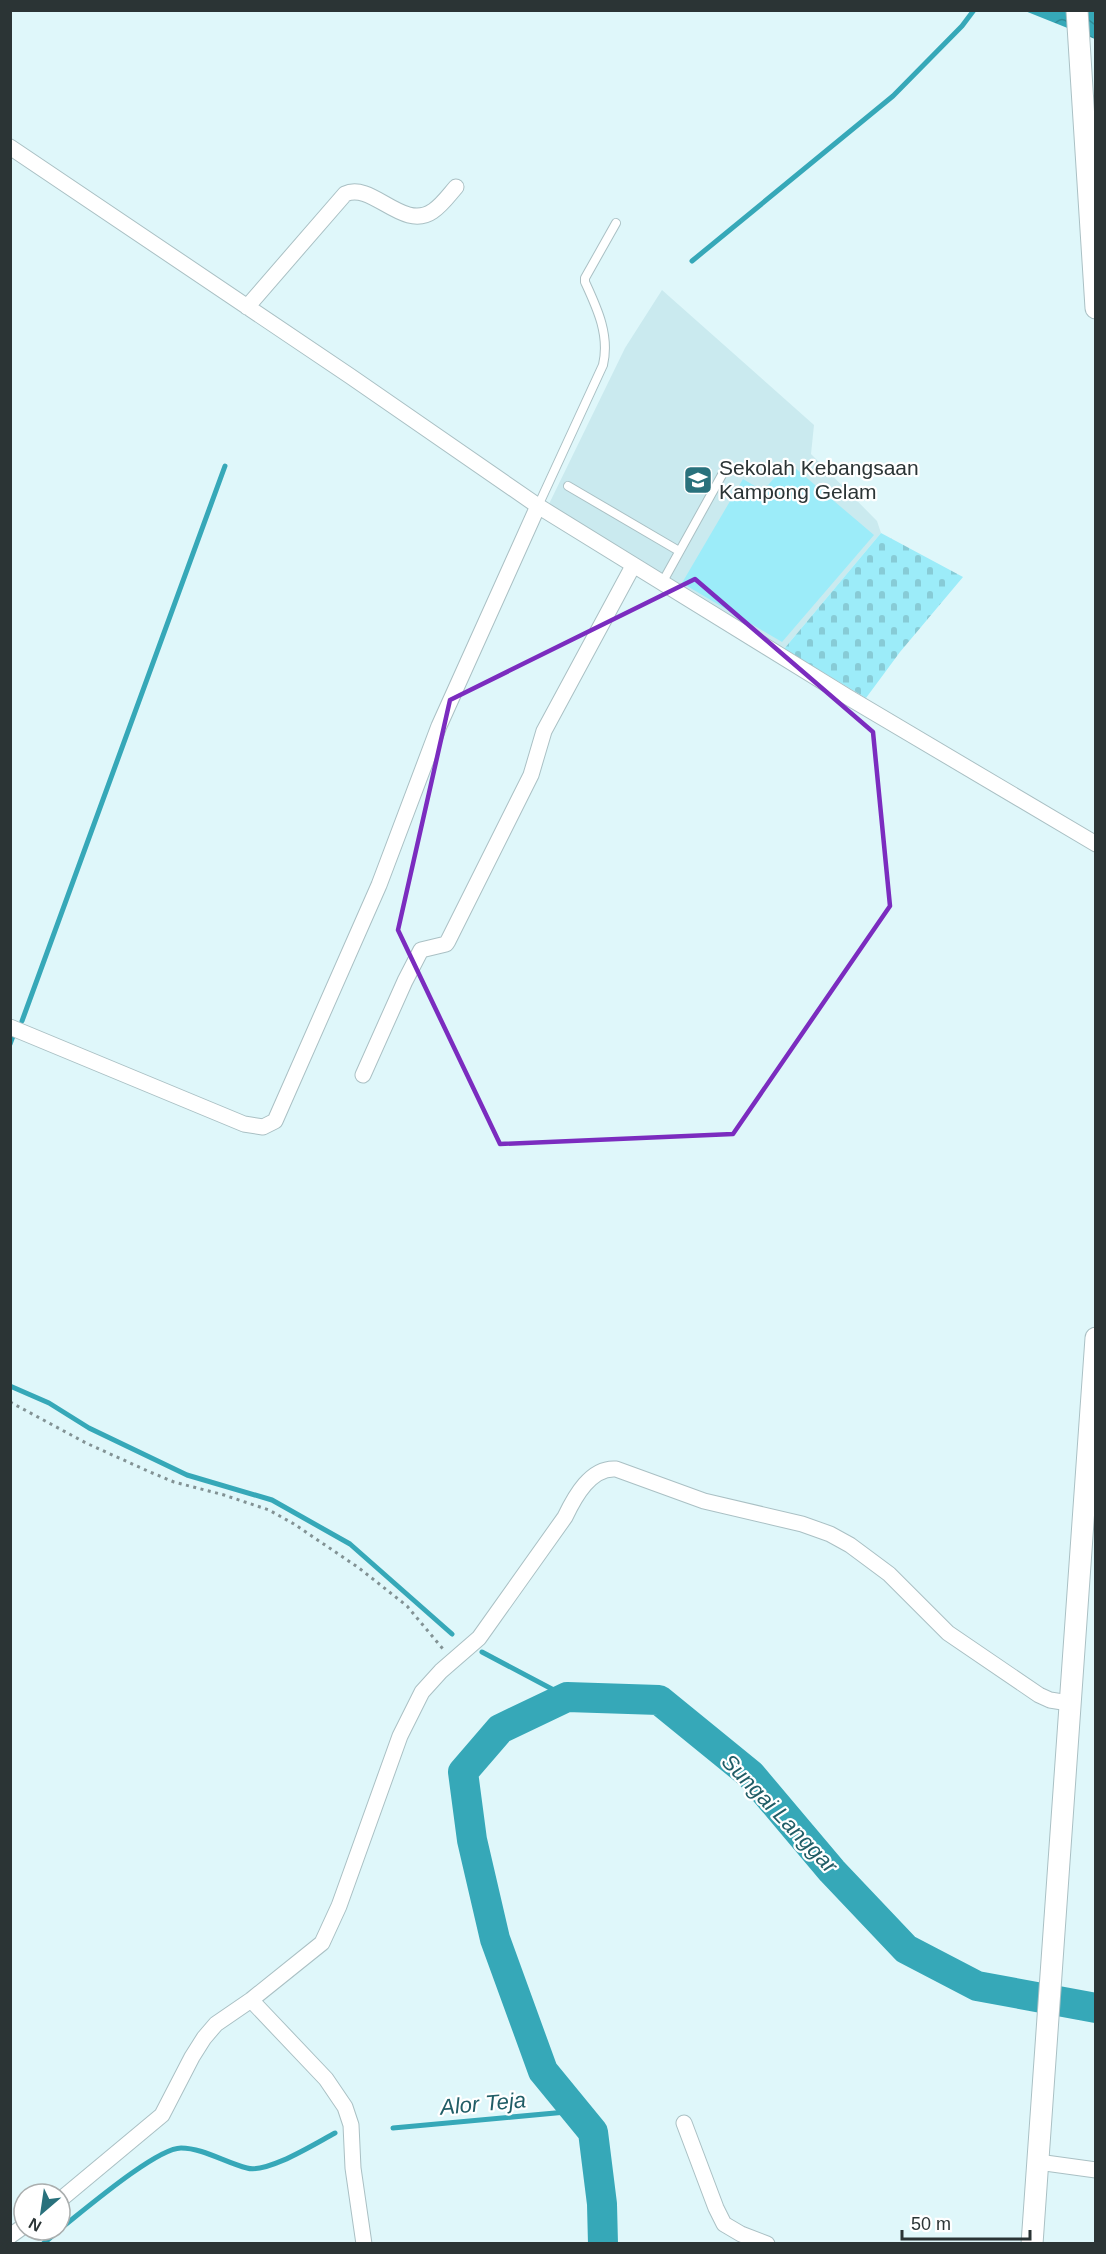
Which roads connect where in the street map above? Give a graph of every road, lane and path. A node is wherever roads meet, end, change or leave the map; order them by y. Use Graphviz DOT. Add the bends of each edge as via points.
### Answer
graph roads {
  1 [pos="1077,10"];
  2 [pos="10,147"];
  3 [pos="456,187"];
  4 [pos="616,224"];
  5 [pos="1093,230"];
  6 [pos="247,308"];
  7 [pos="1095,308"];
  8 [pos="728,464"];
  9 [pos="568,486"];
  10 [pos="538,506"];
  11 [pos="679,550"];
  12 [pos="633,566"];
  13 [pos="662,583"];
  14 [pos="1095,844"];
  15 [pos="10,1027"];
  16 [pos="363,1075"];
  17 [pos="1095,1338"];
  18 [pos="10,1402"];
  19 [pos="452,1660"];
  20 [pos="1069,1702"];
  21 [pos="251,2000"];
  22 [pos="684,2123"];
  23 [pos="1038,2162"];
  24 [pos="1095,2170"];
  25 [pos="72,2190"];
  26 [pos="364,2244"];
  27 [pos="767,2244"];
  28 [pos="1032,2244"];
  1 -- 5 [label="main road"];
  2 -- 6 [label="street"];
  3 -- 6 [label="street" via="431,213 422,215 400,212 360,191 345,194"];
  4 -- 10 [label="lane" via="585,278 599,311 606,355"];
  5 -- 7 [label="main road"];
  6 -- 10 [label="street"];
  8 -- 11 [label="lane"];
  9 -- 11 [label="lane"];
  10 -- 12 [label="street"];
  10 -- 15 [label="street" via="439,726 379,885 275,1121 263,1127 244,1124"];
  11 -- 13 [label="lane"];
  12 -- 13 [label="street"];
  12 -- 16 [label="street" via="544,731 531,775 446,944 421,950"];
  13 -- 14 [label="street"];
  17 -- 20 [label="main road"];
  18 -- 19 [label="path" via="140,1468 261,1507 294,1524 407,1606"];
  19 -- 20 [label="street" via="479,1638 574,1498 606,1468 704,1501 830,1534 889,1574 948,1633 1039,1695"];
  19 -- 21 [label="street" via="431,1680 408,1717 339,1906 322,1942"];
  20 -- 23 [label="main road"];
  21 -- 25 [label="street" via="216,2024 204,2038 162,2115"];
  21 -- 26 [label="street" via="326,2079 345,2107 351,2125"];
  22 -- 27 [label="street" via="724,2224"];
  23 -- 24 [label="street"];
  23 -- 28 [label="main road"];
}
